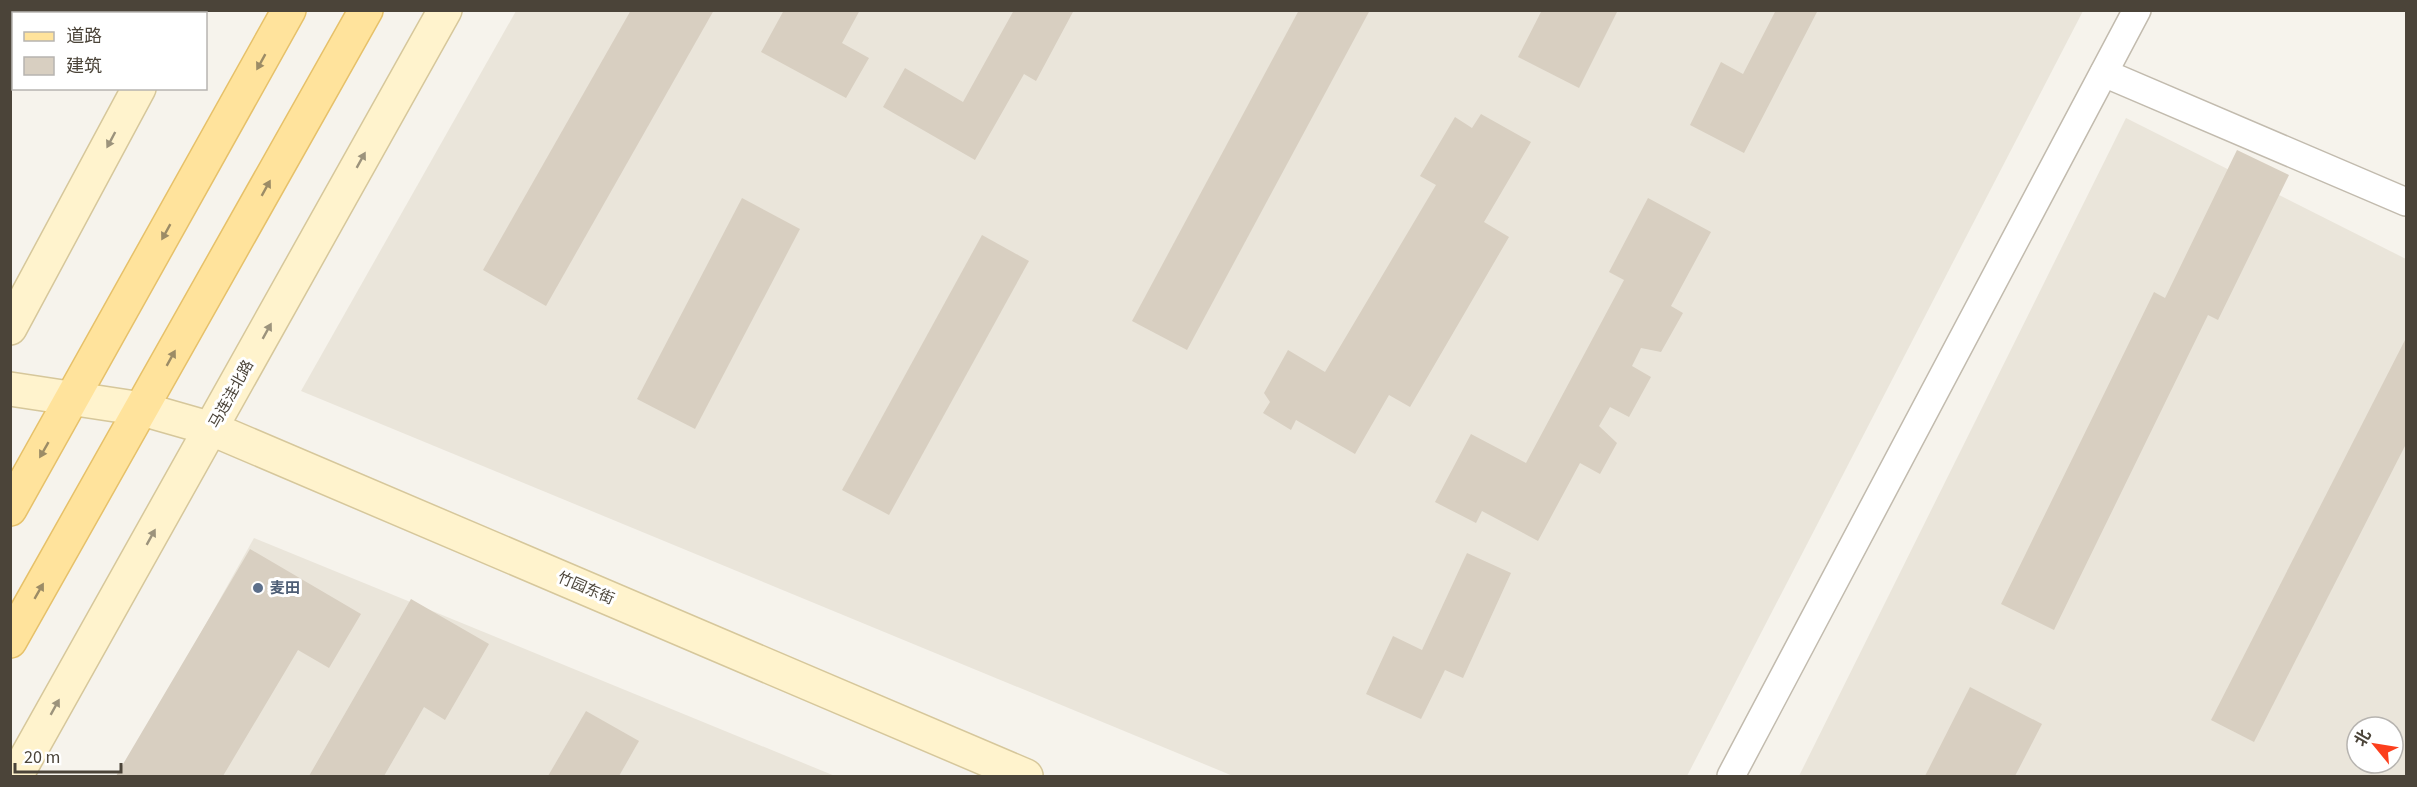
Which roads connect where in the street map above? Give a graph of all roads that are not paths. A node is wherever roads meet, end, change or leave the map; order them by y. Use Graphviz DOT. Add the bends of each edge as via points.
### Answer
graph roads {
  1 [pos="290,10"];
  2 [pos="366,10"];
  3 [pos="445,10"];
  4 [pos="2137,10"];
  5 [pos="2104,73"];
  6 [pos="138,90"];
  7 [pos="2406,202"];
  8 [pos="10,328"];
  9 [pos="10,389"];
  10 [pos="73,399"];
  11 [pos="142,409"];
  12 [pos="212,429"];
  13 [pos="10,509"];
  14 [pos="10,641"];
  15 [pos="16,777"];
  16 [pos="1026,777"];
  17 [pos="1731,777"];
  1 -- 10 [label="main road, one-way"];
  11 -- 2 [label="main road, one-way"];
  12 -- 3 [label="street, 马连洼北路, one-way"];
  4 -- 5 [label="street"];
  5 -- 7 [label="street"];
  5 -- 17 [label="street"];
  6 -- 8 [label="street, one-way"];
  9 -- 10 [label="street, 竹园东街"];
  10 -- 11 [label="street, 竹园东街"];
  10 -- 13 [label="main road, one-way"];
  11 -- 12 [label="street, 竹园东街"];
  14 -- 11 [label="main road, one-way"];
  15 -- 12 [label="street, 马连洼北路, one-way"];
  12 -- 16 [label="street, 竹园东街"];
}
